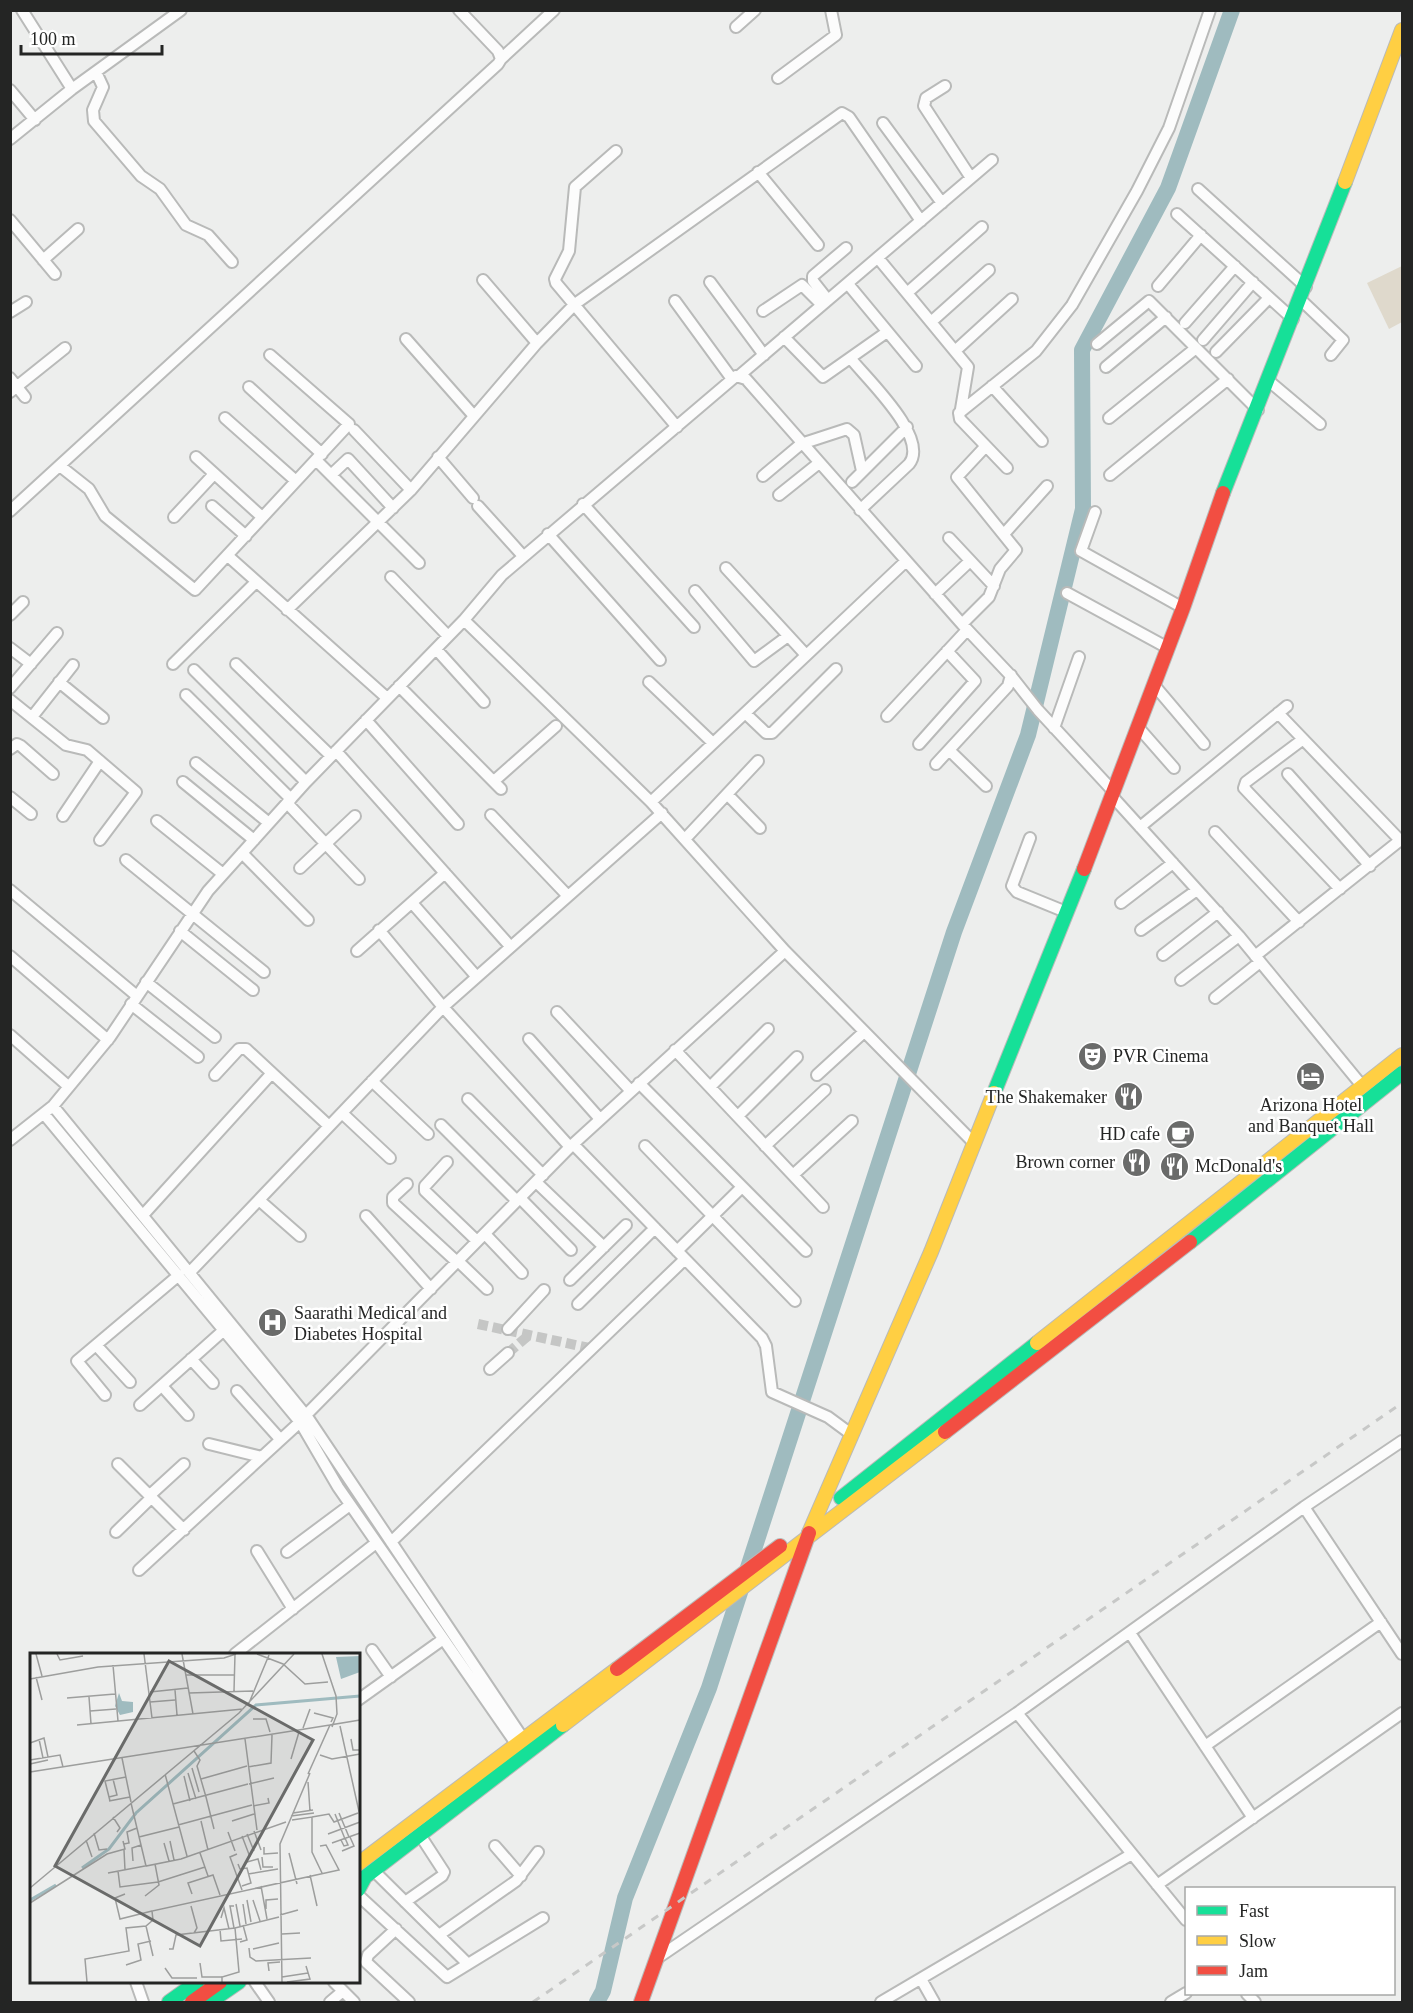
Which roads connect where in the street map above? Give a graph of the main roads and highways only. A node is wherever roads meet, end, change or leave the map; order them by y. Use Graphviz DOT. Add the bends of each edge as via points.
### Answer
graph roads {
  1 [pos="1402,30"];
  2 [pos="1402,1055"];
  3 [pos="1402,1073"];
  4 [pos="1225,1194"];
  5 [pos="1236,1207"];
  6 [pos="813,1521"];
  7 [pos="807,1537"];
  8 [pos="755,1570"];
  9 [pos="524,1748"];
  10 [pos="360,1863"];
  11 [pos="366,1876"];
  12 [pos="216,1983"];
  13 [pos="238,1983"];
  14 [pos="185,1992"];
  15 [pos="169,2002"];
  16 [pos="210,2002"];
  17 [pos="641,2002"];
  1 -- 6 [label="main road" via="1304,293 1209,527 1113,794 931,1252"];
  2 -- 4 [label="main road"];
  3 -- 5 [label="main road"];
  4 -- 5 [label="main road"];
  4 -- 6 [label="main road"];
  5 -- 7 [label="main road"];
  6 -- 7 [label="main road"];
  6 -- 8 [label="main road"];
  7 -- 8 [label="main road"];
  7 -- 17 [label="main road"];
  8 -- 9 [label="main road"];
  9 -- 10 [label="main road"];
  9 -- 11 [label="main road"];
  12 -- 14 [label="main road"];
  13 -- 16 [label="main road"];
  14 -- 15 [label="main road"];
}
